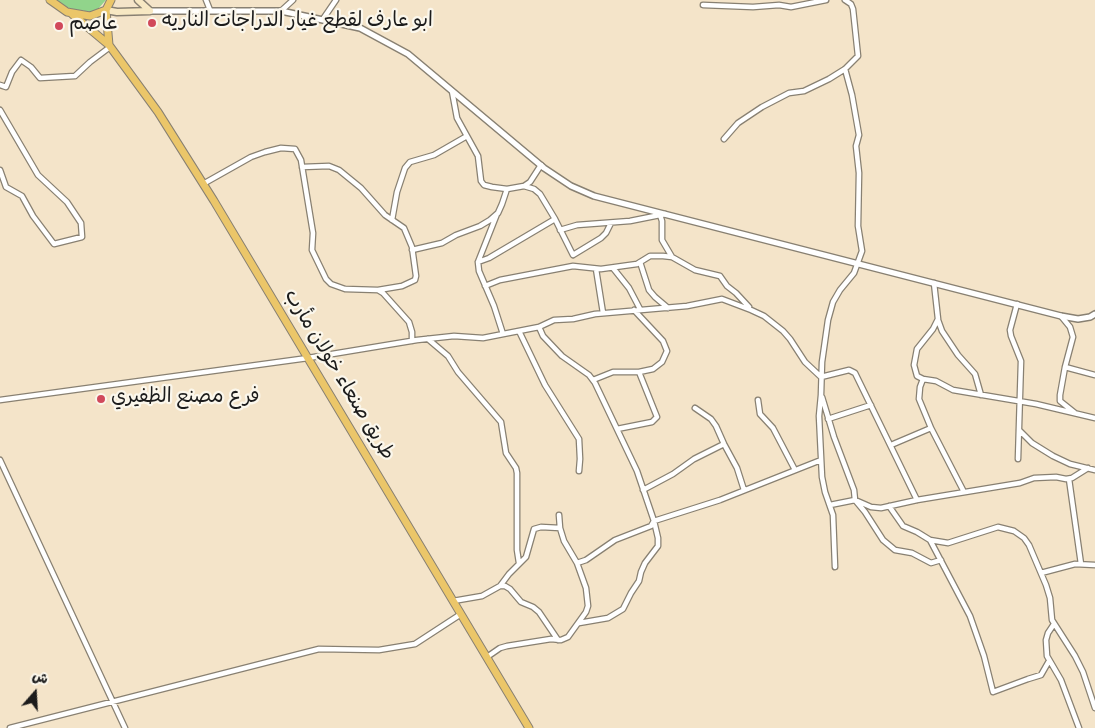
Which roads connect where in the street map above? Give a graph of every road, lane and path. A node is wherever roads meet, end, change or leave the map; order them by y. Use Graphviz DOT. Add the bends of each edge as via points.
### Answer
graph roads {
  1 [pos="50,0"];
  2 [pos="112,0"];
  3 [pos="138,0"];
  4 [pos="145,0"];
  5 [pos="206,0"];
  6 [pos="293,0"];
  7 [pos="336,0"];
  8 [pos="826,0"];
  9 [pos="844,0"];
  10 [pos="703,6"];
  11 [pos="106,10"];
  12 [pos="210,10"];
  13 [pos="150,11"];
  14 [pos="281,11"];
  15 [pos="72,14"];
  16 [pos="323,19"];
  17 [pos="109,46"];
  18 [pos="846,70"];
  19 [pos="0,85"];
  20 [pos="452,91"];
  21 [pos="0,110"];
  22 [pos="467,136"];
  23 [pos="724,139"];
  24 [pos="541,165"];
  25 [pos="302,167"];
  26 [pos="0,170"];
  27 [pos="203,184"];
  28 [pos="524,186"];
  29 [pos="507,189"];
  30 [pos="498,213"];
  31 [pos="666,214"];
  32 [pos="660,215"];
  33 [pos="555,219"];
  34 [pos="392,220"];
  35 [pos="611,223"];
  36 [pos="560,230"];
  37 [pos="412,250"];
  38 [pos="573,255"];
  39 [pos="672,257"];
  40 [pos="478,262"];
  41 [pos="640,262"];
  42 [pos="859,264"];
  43 [pos="573,266"];
  44 [pos="613,268"];
  45 [pos="596,269"];
  46 [pos="934,283"];
  47 [pos="485,286"];
  48 [pos="378,290"];
  49 [pos="1017,304"];
  50 [pos="668,308"];
  51 [pos="637,310"];
  52 [pos="751,310"];
  53 [pos="603,313"];
  54 [pos="1095,314"];
  55 [pos="1060,316"];
  56 [pos="938,319"];
  57 [pos="539,328"];
  58 [pos="519,331"];
  59 [pos="503,334"];
  60 [pos="427,339"];
  61 [pos="412,341"];
  62 [pos="308,358"];
  63 [pos="1065,367"];
  64 [pos="639,372"];
  65 [pos="1095,375"];
  66 [pos="821,377"];
  67 [pos="923,379"];
  68 [pos="593,380"];
  69 [pos="821,395"];
  70 [pos="981,395"];
  71 [pos="0,400"];
  72 [pos="758,400"];
  73 [pos="1020,402"];
  74 [pos="871,405"];
  75 [pos="695,408"];
  76 [pos="1076,414"];
  77 [pos="1095,418"];
  78 [pos="828,419"];
  79 [pos="931,428"];
  80 [pos="617,429"];
  81 [pos="1019,430"];
  82 [pos="724,444"];
  83 [pos="891,445"];
  84 [pos="1018,459"];
  85 [pos="0,460"];
  86 [pos="821,460"];
  87 [pos="1088,468"];
  88 [pos="795,470"];
  89 [pos="1095,470"];
  90 [pos="579,471"];
  91 [pos="1069,479"];
  92 [pos="643,490"];
  93 [pos="744,490"];
  94 [pos="964,492"];
  95 [pos="855,500"];
  96 [pos="917,500"];
  97 [pos="830,505"];
  98 [pos="889,506"];
  99 [pos="559,515"];
  100 [pos="654,521"];
  101 [pos="560,528"];
  102 [pos="930,540"];
  103 [pos="941,560"];
  104 [pos="577,562"];
  105 [pos="519,563"];
  106 [pos="1081,564"];
  107 [pos="1095,565"];
  108 [pos="834,567"];
  109 [pos="1041,573"];
  110 [pos="500,586"];
  111 [pos="453,601"];
  112 [pos="461,614"];
  113 [pos="579,623"];
  114 [pos="1054,624"];
  115 [pos="558,640"];
  116 [pos="487,656"];
  117 [pos="1049,661"];
  118 [pos="112,701"];
  119 [pos="1095,708"];
  120 [pos="10,728"];
  121 [pos="125,728"];
  122 [pos="529,728"];
  123 [pos="1079,728"];
  1 -- 15 [label="main road, طريق صنعاء خولان مأرب"];
  2 -- 11 [label="main road"];
  3 -- 13 [label="main road"];
  4 -- 13 [label="street"];
  5 -- 12 [label="street"];
  6 -- 14 [label="street"];
  7 -- 16 [label="street"];
  8 -- 10 [label="street" via="791,7"];
  9 -- 18 [label="street" via="853,9 859,51"];
  11 -- 13 [label="main road"];
  11 -- 15 [label="main road" via="90,16"];
  11 -- 17 [label="main road"];
  12 -- 13 [label="street"];
  12 -- 14 [label="street"];
  14 -- 16 [label="street"];
  15 -- 17 [label="main road, طريق صنعاء خولان مأرب"];
  16 -- 20 [label="street" via="360,28 384,40 408,54"];
  17 -- 19 [label="street" via="74,76 40,78 22,60 6,87"];
  17 -- 27 [label="main road, طريق صنعاء خولان مأرب" via="158,112"];
  18 -- 23 [label="street" via="762,107 738,123"];
  18 -- 42 [label="street" via="859,135 856,146 858,226 862,247"];
  20 -- 22 [label="street" via="456,118"];
  20 -- 24 [label="street"];
  21 -- 26 [label="street" via="38,175 67,202 81,223 82,238 54,244 22,196 6,187"];
  22 -- 29 [label="street" via="478,156 480,181 484,185"];
  22 -- 34 [label="street" via="434,155 410,162 397,192"];
  24 -- 28 [label="street"];
  24 -- 31 [label="street" via="587,193"];
  25 -- 27 [label="street" via="295,149 280,148 252,157"];
  25 -- 34 [label="street" via="329,166 339,170"];
  25 -- 48 [label="street" via="313,233 312,250 326,279 345,289"];
  27 -- 62 [label="main road, طريق صنعاء خولان مأرب"];
  28 -- 29 [label="street"];
  28 -- 33 [label="street" via="540,194"];
  29 -- 30 [label="street"];
  30 -- 37 [label="street" via="468,232 442,243"];
  30 -- 40 [label="street"];
  31 -- 32 [label="street"];
  31 -- 42 [label="street"];
  32 -- 35 [label="street"];
  32 -- 39 [label="street" via="662,240"];
  33 -- 36 [label="street"];
  33 -- 40 [label="street"];
  34 -- 37 [label="street" via="404,228"];
  35 -- 36 [label="street" via="576,225"];
  35 -- 38 [label="street" via="606,234"];
  36 -- 38 [label="street"];
  37 -- 48 [label="street" via="415,280"];
  38 -- 43 [label="street"];
  39 -- 41 [label="street" via="650,256"];
  39 -- 52 [label="street" via="695,270 720,276"];
  40 -- 47 [label="street"];
  41 -- 44 [label="street"];
  41 -- 50 [label="street" via="649,290"];
  42 -- 46 [label="street"];
  42 -- 66 [label="street" via="833,302"];
  43 -- 45 [label="street"];
  43 -- 47 [label="street" via="500,280"];
  44 -- 45 [label="street"];
  44 -- 51 [label="street" via="629,288"];
  45 -- 53 [label="street"];
  46 -- 49 [label="street"];
  46 -- 56 [label="street"];
  47 -- 59 [label="street"];
  48 -- 61 [label="street" via="409,322"];
  49 -- 55 [label="street"];
  49 -- 73 [label="street" via="1010,330 1021,361"];
  50 -- 51 [label="street"];
  50 -- 52 [label="street" via="722,299"];
  51 -- 53 [label="street"];
  51 -- 64 [label="street" via="667,350 662,362 653,369"];
  52 -- 66 [label="street" via="783,331 805,362"];
  53 -- 57 [label="street" via="554,320"];
  54 -- 55 [label="street" via="1078,319"];
  55 -- 63 [label="street" via="1070,327 1073,337"];
  56 -- 67 [label="street" via="917,349 915,373"];
  56 -- 70 [label="street" via="948,341 975,374"];
  57 -- 58 [label="street"];
  57 -- 68 [label="street" via="562,356"];
  58 -- 59 [label="street"];
  58 -- 90 [label="street" via="549,392 579,439"];
  59 -- 60 [label="street" via="483,338 454,336"];
  60 -- 61 [label="street"];
  60 -- 105 [label="street" via="448,356 501,422 506,453 517,472 516,550"];
  61 -- 62 [label="street"];
  62 -- 71 [label="street"];
  62 -- 111 [label="main road, طريق صنعاء خولان مأرب"];
  63 -- 65 [label="street"];
  63 -- 76 [label="street" via="1060,401"];
  64 -- 68 [label="street" via="613,372"];
  64 -- 80 [label="street" via="657,417 652,422"];
  66 -- 69 [label="street"];
  66 -- 74 [label="street" via="852,371"];
  67 -- 70 [label="street" via="936,381 953,390"];
  67 -- 79 [label="street" via="919,399"];
  68 -- 80 [label="street"];
  69 -- 78 [label="street"];
  69 -- 86 [label="street"];
  70 -- 73 [label="street"];
  72 -- 88 [label="street" via="760,414 773,428"];
  73 -- 76 [label="street"];
  73 -- 81 [label="street"];
  74 -- 78 [label="street"];
  74 -- 83 [label="street"];
  75 -- 82 [label="street" via="716,426"];
  76 -- 77 [label="street"];
  78 -- 95 [label="street"];
  79 -- 83 [label="street"];
  79 -- 94 [label="street"];
  80 -- 92 [label="street"];
  81 -- 84 [label="street"];
  81 -- 87 [label="street" via="1053,456"];
  82 -- 92 [label="street"];
  82 -- 93 [label="street"];
  83 -- 96 [label="street"];
  85 -- 118 [label="street"];
  86 -- 88 [label="street"];
  86 -- 97 [label="street"];
  87 -- 89 [label="street"];
  87 -- 91 [label="street"];
  88 -- 93 [label="street"];
  91 -- 94 [label="street" via="1034,478"];
  91 -- 106 [label="street"];
  92 -- 100 [label="street"];
  93 -- 100 [label="street"];
  94 -- 96 [label="street"];
  95 -- 97 [label="street"];
  95 -- 98 [label="street" via="871,507"];
  95 -- 103 [label="street" via="888,546 931,563"];
  96 -- 98 [label="street"];
  97 -- 108 [label="street" via="834,515"];
  98 -- 102 [label="street" via="903,526"];
  99 -- 101 [label="street"];
  100 -- 104 [label="street" via="651,526 615,540 586,560"];
  100 -- 113 [label="street" via="658,546 645,563 639,581 623,608 608,618"];
  101 -- 104 [label="street"];
  101 -- 105 [label="street" via="534,529 526,557"];
  102 -- 103 [label="street"];
  102 -- 109 [label="street" via="948,543 998,527 1006,528 1024,538"];
  103 -- 117 [label="street" via="970,616 993,692 1042,676"];
  104 -- 113 [label="street" via="588,606"];
  105 -- 110 [label="street"];
  106 -- 107 [label="street"];
  106 -- 109 [label="street"];
  109 -- 114 [label="street" via="1050,598"];
  110 -- 111 [label="street" via="482,596"];
  110 -- 115 [label="street" via="510,589 521,602 539,612"];
  111 -- 112 [label="main road, طريق صنعاء خولان مأرب"];
  112 -- 116 [label="main road, طريق صنعاء خولان مأرب"];
  112 -- 118 [label="street" via="415,644 379,650 319,649"];
  113 -- 115 [label="street" via="568,637"];
  114 -- 117 [label="street" via="1046,640"];
  114 -- 119 [label="street" via="1075,656"];
  115 -- 116 [label="street" via="520,643"];
  116 -- 122 [label="main road, طريق صنعاء خولان مأرب"];
  117 -- 123 [label="street" via="1061,680"];
  118 -- 120 [label="street"];
  118 -- 121 [label="street"];
}
